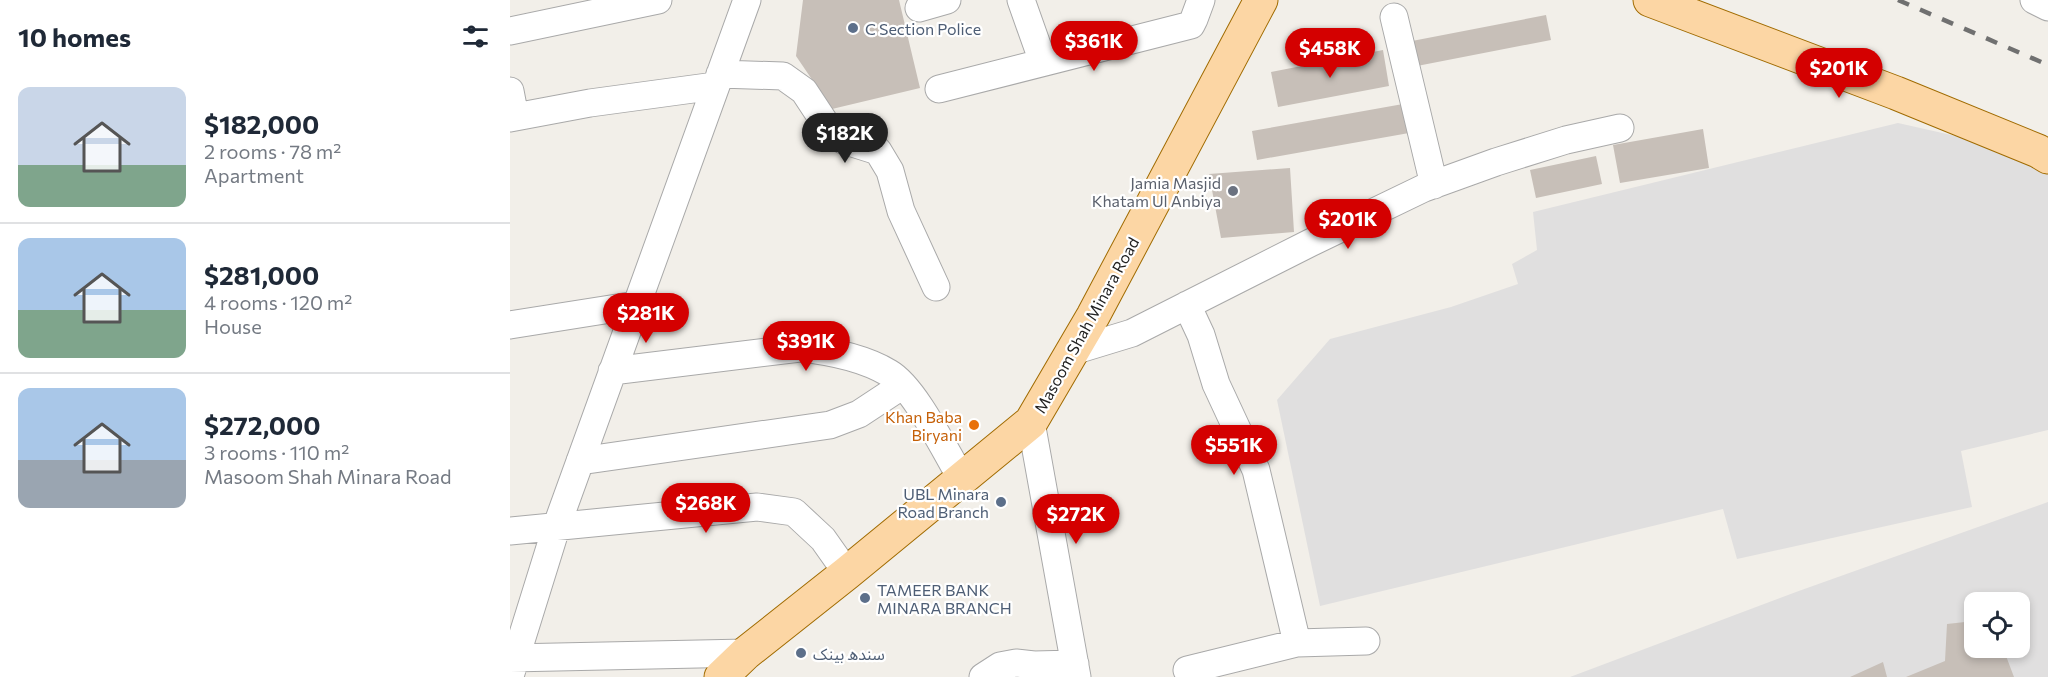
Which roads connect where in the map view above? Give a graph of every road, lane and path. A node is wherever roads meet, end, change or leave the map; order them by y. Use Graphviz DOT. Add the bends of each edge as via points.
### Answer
graph roads {
  1 [pos="658,0"];
  2 [pos="947,0"];
  3 [pos="1021,0"];
  4 [pos="1201,0"];
  5 [pos="1261,0"];
  6 [pos="1650,0"];
  7 [pos="2034,0"];
  8 [pos="740,2"];
  9 [pos="2048,7"];
  10 [pos="920,8"];
  11 [pos="1394,17"];
  12 [pos="510,31"];
  13 [pos="1043,62"];
  14 [pos="717,80"];
  15 [pos="939,90"];
  16 [pos="512,109"];
  17 [pos="1620,128"];
  18 [pos="2048,157"];
  19 [pos="1434,185"];
  20 [pos="936,287"];
  21 [pos="1187,304"];
  22 [pos="636,305"];
  23 [pos="510,325"];
  24 [pos="1073,351"];
  25 [pos="612,371"];
  26 [pos="903,385"];
  27 [pos="1031,422"];
  28 [pos="580,461"];
  29 [pos="962,479"];
  30 [pos="557,525"];
  31 [pos="510,531"];
  32 [pos="848,573"];
  33 [pos="1366,641"];
  34 [pos="1297,643"];
  35 [pos="746,653"];
  36 [pos="512,664"];
  37 [pos="1076,670"];
  38 [pos="1187,670"];
  39 [pos="721,677"];
  40 [pos="983,677"];
  1 -- 12 [label="street"];
  2 -- 10 [label="street"];
  3 -- 13 [label="street"];
  4 -- 13 [label="street" via="1191,25"];
  5 -- 24 [label="main road, Masoom Shah Minara Road"];
  6 -- 18 [label="main road" via="1896,93"];
  7 -- 9 [label="street"];
  8 -- 14 [label="street"];
  11 -- 19 [label="street"];
  13 -- 15 [label="street"];
  14 -- 16 [label="street" via="590,104"];
  14 -- 20 [label="street" via="783,76 804,91 831,132 878,151 890,171 901,211"];
  14 -- 22 [label="street"];
  17 -- 19 [label="street" via="1566,140"];
  19 -- 21 [label="street"];
  21 -- 24 [label="street" via="1132,333"];
  21 -- 34 [label="street" via="1216,384 1256,470"];
  22 -- 23 [label="street"];
  22 -- 25 [label="street"];
  24 -- 27 [label="main road, Masoom Shah Minara Road"];
  25 -- 26 [label="street" via="800,348 868,363 890,373"];
  25 -- 28 [label="street"];
  26 -- 28 [label="street" via="859,414 830,425"];
  26 -- 29 [label="street"];
  27 -- 29 [label="main road, Masoom Shah Minara Road"];
  27 -- 37 [label="street"];
  28 -- 30 [label="street"];
  29 -- 32 [label="main road, Masoom Shah Minara Road"];
  30 -- 31 [label="street"];
  30 -- 32 [label="street" via="758,507 794,512 823,539"];
  30 -- 36 [label="street"];
  32 -- 35 [label="main road, Masoom Shah Minara Road"];
  33 -- 34 [label="street"];
  34 -- 38 [label="street"];
  35 -- 36 [label="street"];
  35 -- 39 [label="main road, Masoom Shah Minara Road"];
  37 -- 40 [label="street" via="1016,663 1000,666"];
}
